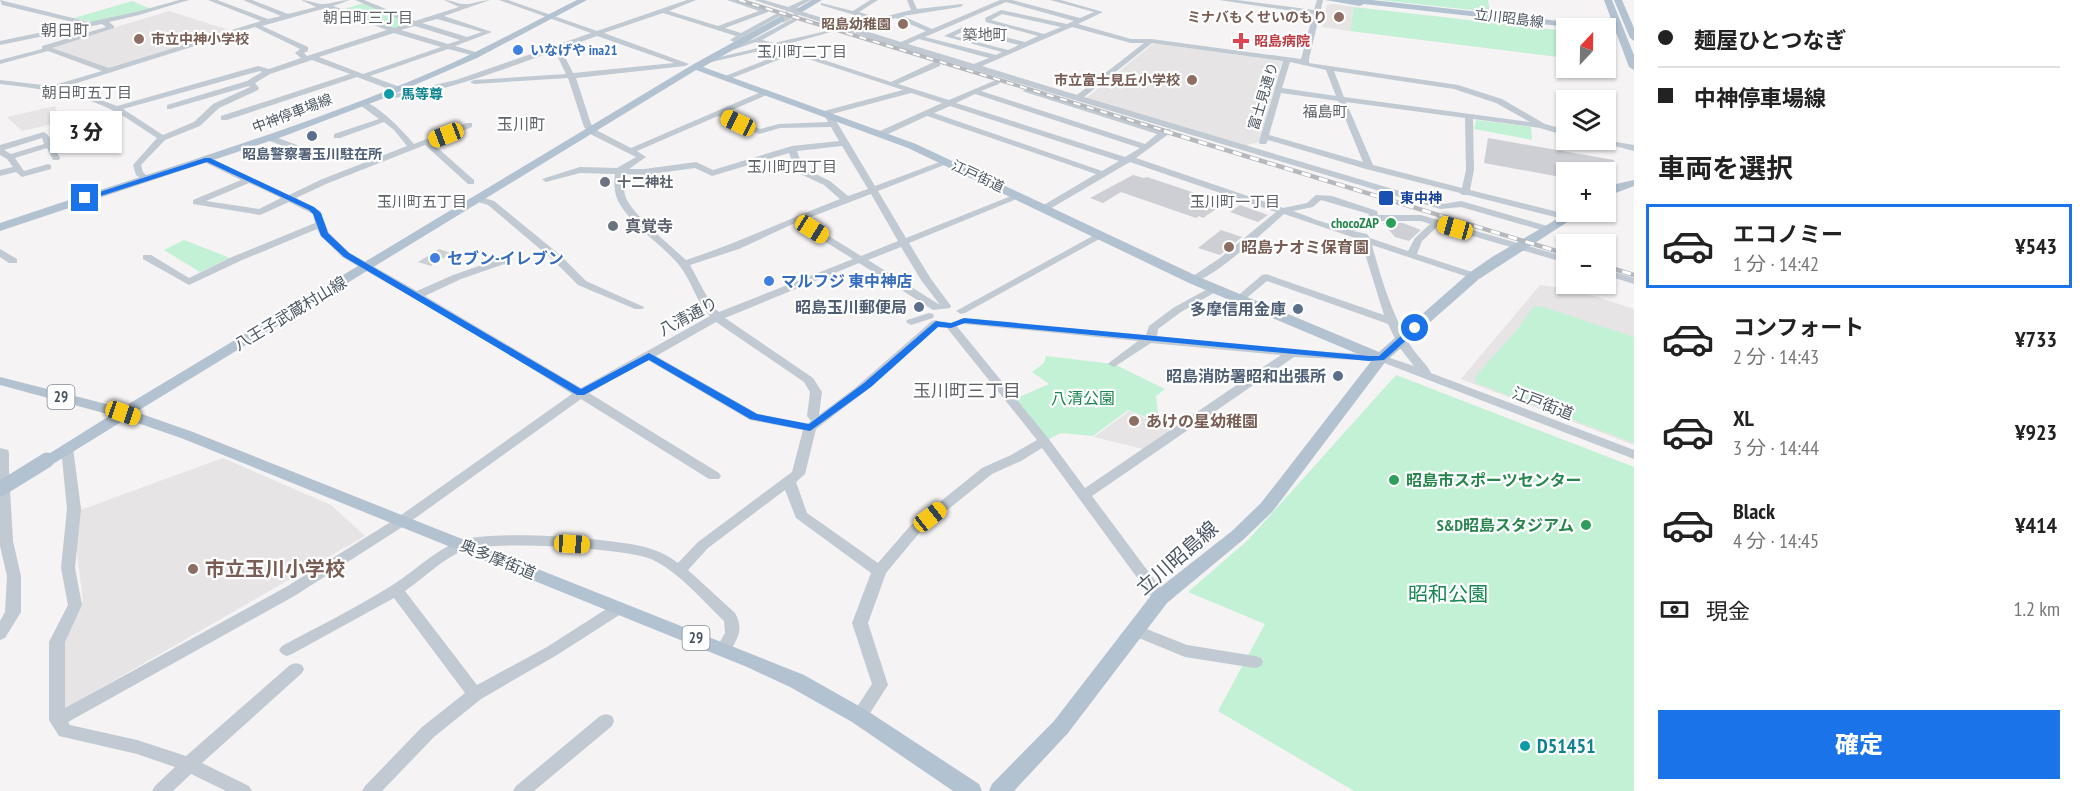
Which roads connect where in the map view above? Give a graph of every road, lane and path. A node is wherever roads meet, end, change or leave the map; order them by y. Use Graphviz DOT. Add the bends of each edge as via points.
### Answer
graph roads {
  1 [pos="19,0"];
  2 [pos="186,0"];
  3 [pos="211,0"];
  4 [pos="246,0"];
  5 [pos="304,0"];
  6 [pos="346,0"];
  7 [pos="358,0"];
  8 [pos="447,0"];
  9 [pos="487,0"];
  10 [pos="502,0"];
  11 [pos="583,0"];
  12 [pos="693,0"];
  13 [pos="730,0"];
  14 [pos="757,0"];
  15 [pos="805,0"];
  16 [pos="831,0"];
  17 [pos="875,0"];
  18 [pos="910,0"];
  19 [pos="1006,0"];
  20 [pos="1053,0"];
  21 [pos="1222,0"];
  22 [pos="1351,0"];
  23 [pos="1608,0"];
  24 [pos="1617,0"];
  25 [pos="1320,1"];
  26 [pos="821,2"];
  27 [pos="957,2"];
  28 [pos="1,3"];
  29 [pos="325,6"];
  30 [pos="465,7"];
  31 [pos="664,10"];
  32 [pos="983,10"];
  33 [pos="766,11"];
  34 [pos="915,11"];
  35 [pos="1317,12"];
  36 [pos="801,13"];
  37 [pos="854,13"];
  38 [pos="436,16"];
  39 [pos="785,16"];
  40 [pos="897,16"];
  41 [pos="290,17"];
  42 [pos="548,18"];
  43 [pos="879,20"];
  44 [pos="1079,20"];
  45 [pos="103,21"];
  46 [pos="270,22"];
  47 [pos="414,23"];
  48 [pos="90,24"];
  49 [pos="1556,24"];
  50 [pos="255,25"];
  51 [pos="1069,25"];
  52 [pos="1556,27"];
  53 [pos="719,28"];
  54 [pos="847,28"];
  55 [pos="393,30"];
  56 [pos="829,31"];
  57 [pos="933,32"];
  58 [pos="1616,33"];
  59 [pos="1620,33"];
  60 [pos="597,34"];
  61 [pos="740,35"];
  62 [pos="1633,35"];
  63 [pos="1046,36"];
  64 [pos="918,37"];
  65 [pos="468,40"];
  66 [pos="756,40"];
  67 [pos="1151,41"];
  68 [pos="0,43"];
  69 [pos="1025,44"];
  70 [pos="900,45"];
  71 [pos="773,46"];
  72 [pos="448,47"];
  73 [pos="558,48"];
  74 [pos="889,49"];
  75 [pos="49,50"];
  76 [pos="722,52"];
  77 [pos="793,52"];
  78 [pos="1009,52"];
  79 [pos="476,55"];
  80 [pos="996,57"];
  81 [pos="309,58"];
  82 [pos="1287,60"];
  83 [pos="707,61"];
  84 [pos="0,62"];
  85 [pos="1304,62"];
  86 [pos="937,64"];
  87 [pos="690,66"];
  88 [pos="974,67"];
  89 [pos="1634,67"];
  90 [pos="1329,69"];
  91 [pos="107,70"];
  92 [pos="267,72"];
  93 [pos="361,75"];
  94 [pos="571,76"];
  95 [pos="724,78"];
  96 [pos="0,82"];
  97 [pos="458,82"];
  98 [pos="996,82"];
  99 [pos="250,83"];
  100 [pos="892,84"];
  101 [pos="51,89"];
  102 [pos="397,89"];
  103 [pos="1279,90"];
  104 [pos="911,91"];
  105 [pos="766,92"];
  106 [pos="975,92"];
  107 [pos="381,95"];
  108 [pos="199,98"];
  109 [pos="1078,98"];
  110 [pos="1342,99"];
  111 [pos="363,103"];
  112 [pos="952,103"];
  113 [pos="216,106"];
  114 [pos="170,107"];
  115 [pos="116,109"];
  116 [pos="718,113"];
  117 [pos="827,113"];
  118 [pos="929,114"];
  119 [pos="1469,116"];
  120 [pos="224,118"];
  121 [pos="386,119"];
  122 [pos="832,124"];
  123 [pos="469,125"];
  124 [pos="1542,126"];
  125 [pos="1172,127"];
  126 [pos="592,130"];
  127 [pos="1556,130"];
  128 [pos="1162,133"];
  129 [pos="883,134"];
  130 [pos="337,136"];
  131 [pos="1265,136"];
  132 [pos="162,138"];
  133 [pos="270,138"];
  134 [pos="427,143"];
  135 [pos="843,143"];
  136 [pos="1616,144"];
  137 [pos="49,145"];
  138 [pos="411,146"];
  139 [pos="294,147"];
  140 [pos="1146,147"];
  141 [pos="1634,148"];
  142 [pos="0,149"];
  143 [pos="792,149"];
  144 [pos="631,151"];
  145 [pos="1255,151"];
  146 [pos="10,157"];
  147 [pos="56,158"];
  148 [pos="207,160"];
  149 [pos="1128,160"];
  150 [pos="948,162"];
  151 [pos="1370,167"];
  152 [pos="18,169"];
  153 [pos="43,170"];
  154 [pos="619,171"];
  155 [pos="1385,171"];
  156 [pos="0,173"];
  157 [pos="1104,174"];
  158 [pos="146,179"];
  159 [pos="546,179"];
  160 [pos="248,180"];
  161 [pos="471,182"];
  162 [pos="1634,183"];
  163 [pos="1616,188"];
  164 [pos="872,190"];
  165 [pos="1393,192"];
  166 [pos="1465,193"];
  167 [pos="1019,196"];
  168 [pos="1478,196"];
  169 [pos="288,198"];
  170 [pos="478,199"];
  171 [pos="846,200"];
  172 [pos="1310,205"];
  173 [pos="1045,208"];
  174 [pos="1480,209"];
  175 [pos="1284,210"];
  176 [pos="1556,211"];
  177 [pos="1373,218"];
  178 [pos="796,219"];
  179 [pos="1312,219"];
  180 [pos="1437,222"];
  181 [pos="1559,222"];
  182 [pos="321,224"];
  183 [pos="0,226"];
  184 [pos="1364,226"];
  185 [pos="1342,228"];
  186 [pos="1548,229"];
  187 [pos="1100,235"];
  188 [pos="1366,240"];
  189 [pos="903,242"];
  190 [pos="1520,246"];
  191 [pos="0,252"];
  192 [pos="1411,255"];
  193 [pos="147,257"];
  194 [pos="1556,257"];
  195 [pos="861,259"];
  196 [pos="506,260"];
  197 [pos="684,264"];
  198 [pos="0,266"];
  199 [pos="368,266"];
  200 [pos="1616,275"];
  201 [pos="1474,276"];
  202 [pos="1194,280"];
  203 [pos="1634,281"];
  204 [pos="1213,289"];
  205 [pos="417,295"];
  206 [pos="1239,299"];
  207 [pos="639,307"];
  208 [pos="937,313"];
  209 [pos="717,317"];
  210 [pos="959,319"];
  211 [pos="911,322"];
  212 [pos="1392,322"];
  213 [pos="1151,338"];
  214 [pos="1400,339"];
  215 [pos="1293,353"];
  216 [pos="649,356"];
  217 [pos="1381,358"];
  218 [pos="1114,364"];
  219 [pos="0,381"];
  220 [pos="1441,382"];
  221 [pos="581,393"];
  222 [pos="123,413"];
  223 [pos="815,424"];
  224 [pos="1044,441"];
  225 [pos="67,448"];
  226 [pos="0,452"];
  227 [pos="1634,455"];
  228 [pos="714,476"];
  229 [pos="789,482"];
  230 [pos="1,488"];
  231 [pos="1084,495"];
  232 [pos="402,521"];
  233 [pos="464,545"];
  234 [pos="679,571"];
  235 [pos="879,571"];
  236 [pos="7,578"];
  237 [pos="396,590"];
  238 [pos="7,597"];
  239 [pos="1160,598"];
  240 [pos="620,608"];
  241 [pos="1134,630"];
  242 [pos="0,634"];
  243 [pos="724,649"];
  244 [pos="287,650"];
  245 [pos="1255,662"];
  246 [pos="296,669"];
  247 [pos="475,694"];
  248 [pos="859,716"];
  249 [pos="57,720"];
  250 [pos="606,721"];
  251 [pos="188,764"];
  252 [pos="161,791"];
  253 [pos="243,791"];
  254 [pos="371,791"];
  255 [pos="522,791"];
  256 [pos="971,791"];
  257 [pos="1000,791"];
  1 -- 28 [label="street"];
  2 -- 45 [label="street"];
  3 -- 46 [label="street"];
  4 -- 41 [label="street"];
  5 -- 29 [label="street"];
  6 -- 29 [label="street"];
  7 -- 47 [label="street"];
  8 -- 30 [label="street"];
  9 -- 30 [label="street"];
  10 -- 42 [label="street, 江戸街道"];
  11 -- 42 [label="main road, 中神停車場線"];
  12 -- 31 [label="street"];
  13 -- 33 [label="street"];
  14 -- 39 [label="street"];
  15 -- 39 [label="street"];
  16 -- 26 [label="street"];
  17 -- 37 [label="street"];
  18 -- 34 [label="street"];
  19 -- 32 [label="street"];
  19 -- 44 [label="street"];
  20 -- 44 [label="street" via="1100,12"];
  21 -- 35 [label="street"];
  22 -- 49 [label="main road, 立川昭島線"];
  23 -- 59 [label="main road"];
  24 -- 62 [label="main road"];
  25 -- 35 [label="street"];
  25 -- 52 [label="main road, 立川昭島線"];
  26 -- 36 [label="main road"];
  26 -- 37 [label="street"];
  27 -- 32 [label="street"];
  27 -- 34 [label="street"];
  28 -- 48 [label="street"];
  29 -- 41 [label="street"];
  29 -- 55 [label="street"];
  30 -- 38 [label="street"];
  31 -- 53 [label="street"];
  31 -- 60 [label="street"];
  32 -- 57 [label="street"];
  33 -- 39 [label="street"];
  33 -- 53 [label="street"];
  34 -- 40 [label="street"];
  35 -- 85 [label="street"];
  36 -- 39 [label="street"];
  36 -- 54 [label="street"];
  37 -- 43 [label="street"];
  38 -- 47 [label="street"];
  38 -- 65 [label="street" via="489,32"];
  39 -- 56 [label="street"];
  39 -- 61 [label="street"];
  39 -- 66 [label="street"];
  39 -- 76 [label="main road, 八王子武蔵村山線"];
  40 -- 43 [label="street"];
  40 -- 57 [label="street"];
  41 -- 46 [label="street"];
  42 -- 60 [label="street, 江戸街道"];
  42 -- 79 [label="main road, 中神停車場線"];
  43 -- 54 [label="street"];
  44 -- 51 [label="street"];
  45 -- 48 [label="street"];
  45 -- 75 [label="street" via="112,27 45,48"];
  46 -- 50 [label="street"];
  47 -- 55 [label="street"];
  47 -- 65 [label="street"];
  48 -- 68 [label="street"];
  50 -- 81 [label="street" via="305,49 299,53"];
  50 -- 91 [label="street"];
  51 -- 63 [label="street"];
  51 -- 63 [label="street" via="1001,12 987,19"];
  51 -- 67 [label="street" via="1131,41"];
  53 -- 61 [label="street"];
  54 -- 70 [label="street"];
  55 -- 72 [label="street"];
  55 -- 81 [label="street"];
  56 -- 71 [label="street"];
  56 -- 74 [label="street"];
  57 -- 64 [label="street"];
  58 -- 59 [label="main road"];
  59 -- 62 [label="main road"];
  59 -- 89 [label="main road"];
  60 -- 73 [label="street"];
  60 -- 87 [label="street, 江戸街道"];
  61 -- 76 [label="street"];
  63 -- 69 [label="street"];
  64 -- 70 [label="street"];
  64 -- 80 [label="street"];
  65 -- 72 [label="street"];
  66 -- 71 [label="street"];
  66 -- 76 [label="street"];
  67 -- 82 [label="street"];
  67 -- 109 [label="street"];
  69 -- 78 [label="street"];
  69 -- 78 [label="street" via="963,28 947,36"];
  70 -- 74 [label="street"];
  70 -- 88 [label="street"];
  71 -- 77 [label="street"];
  71 -- 83 [label="street"];
  72 -- 79 [label="street"];
  72 -- 93 [label="street"];
  73 -- 94 [label="street"];
  73 -- 97 [label="street"];
  74 -- 86 [label="street"];
  75 -- 84 [label="street"];
  75 -- 91 [label="street"];
  76 -- 83 [label="main road, 八王子武蔵村山線"];
  77 -- 95 [label="street"];
  77 -- 100 [label="street"];
  78 -- 80 [label="street"];
  79 -- 102 [label="main road, 中神停車場線"];
  80 -- 88 [label="street"];
  81 -- 92 [label="street"];
  81 -- 93 [label="street"];
  82 -- 85 [label="street, 富士見通り"];
  82 -- 103 [label="street, 富士見通り"];
  83 -- 87 [label="main road, 八王子武蔵村山線"];
  85 -- 90 [label="street, 富士見通り" via="1309,67"];
  86 -- 98 [label="street"];
  86 -- 100 [label="street"];
  87 -- 94 [label="street"];
  87 -- 95 [label="main road, 江戸街道"];
  87 -- 126 [label="main road, 八王子武蔵村山線"];
  88 -- 109 [label="street"];
  90 -- 110 [label="street"];
  90 -- 124 [label="street, 富士見通り" via="1467,90 1506,104"];
  91 -- 101 [label="street"];
  92 -- 99 [label="street"];
  92 -- 115 [label="street" via="261,68"];
  93 -- 102 [label="street"];
  93 -- 120 [label="street"];
  94 -- 97 [label="street"];
  94 -- 126 [label="street"];
  95 -- 105 [label="main road, 江戸街道"];
  96 -- 101 [label="street"];
  97 -- 107 [label="street" via="394,96"];
  98 -- 106 [label="street"];
  98 -- 128 [label="street"];
  99 -- 108 [label="street"];
  99 -- 113 [label="street" via="255,88"];
  100 -- 104 [label="street"];
  101 -- 115 [label="street"];
  102 -- 107 [label="main road, 中神停車場線"];
  103 -- 110 [label="street"];
  103 -- 131 [label="street, 富士見通り"];
  104 -- 112 [label="street"];
  104 -- 117 [label="street"];
  105 -- 116 [label="street"];
  105 -- 117 [label="main road, 江戸街道"];
  106 -- 112 [label="street"];
  106 -- 140 [label="street"];
  107 -- 111 [label="main road, 中神停車場線"];
  108 -- 113 [label="street"];
  108 -- 114 [label="street"];
  109 -- 125 [label="street"];
  110 -- 119 [label="street"];
  110 -- 151 [label="street"];
  111 -- 121 [label="street"];
  111 -- 133 [label="main road, 中神停車場線"];
  112 -- 118 [label="street"];
  112 -- 149 [label="street"];
  113 -- 132 [label="street" via="197,124"];
  115 -- 132 [label="street"];
  116 -- 122 [label="street" via="759,132 779,126"];
  116 -- 144 [label="street"];
  117 -- 122 [label="street"];
  117 -- 129 [label="main road, 江戸街道"];
  118 -- 129 [label="street"];
  118 -- 157 [label="street"];
  119 -- 124 [label="street"];
  119 -- 166 [label="street" via="1470,170"];
  121 -- 130 [label="street"];
  121 -- 138 [label="street"];
  122 -- 135 [label="street"];
  123 -- 134 [label="street"];
  124 -- 127 [label="street"];
  125 -- 128 [label="street"];
  125 -- 145 [label="street"];
  126 -- 144 [label="street"];
  126 -- 170 [label="main road, 八王子武蔵村山線"];
  128 -- 140 [label="street"];
  129 -- 150 [label="main road, 江戸街道"];
  131 -- 145 [label="street, 富士見通り"];
  131 -- 151 [label="street"];
  132 -- 158 [label="street" via="137,165"];
  133 -- 139 [label="street"];
  133 -- 148 [label="main road, 中神停車場線"];
  134 -- 138 [label="street"];
  134 -- 161 [label="street"];
  135 -- 143 [label="street"];
  135 -- 164 [label="street"];
  136 -- 141 [label="street"];
  137 -- 142 [label="street" via="44,135"];
  137 -- 146 [label="street"];
  137 -- 147 [label="street"];
  138 -- 169 [label="street"];
  140 -- 149 [label="street"];
  142 -- 146 [label="street"];
  143 -- 154 [label="street" via="712,173 696,165"];
  143 -- 171 [label="street" via="799,170 827,183"];
  144 -- 154 [label="street" via="642,157"];
  145 -- 165 [label="street"];
  146 -- 152 [label="street"];
  148 -- 158 [label="main road, 中神停車場線"];
  148 -- 160 [label="street"];
  149 -- 157 [label="street"];
  149 -- 175 [label="street"];
  150 -- 164 [label="street"];
  150 -- 167 [label="main road, 江戸街道"];
  151 -- 155 [label="street"];
  152 -- 153 [label="street" via="22,174"];
  152 -- 156 [label="street"];
  154 -- 159 [label="street" via="573,171"];
  154 -- 197 [label="street" via="618,189 623,201"];
  155 -- 165 [label="street"];
  155 -- 166 [label="street"];
  157 -- 173 [label="street"];
  158 -- 183 [label="main road, 中神停車場線"];
  160 -- 169 [label="street"];
  160 -- 169 [label="street" via="196,202 260,212"];
  162 -- 163 [label="main road"];
  164 -- 171 [label="street"];
  164 -- 189 [label="street"];
  165 -- 174 [label="street" via="1443,207 1461,204"];
  166 -- 168 [label="street"];
  167 -- 173 [label="main road, 江戸街道"];
  167 -- 189 [label="street, 八清通り"];
  168 -- 174 [label="street"];
  168 -- 176 [label="street"];
  169 -- 182 [label="street" via="317,213"];
  170 -- 199 [label="main road, 八王子武蔵村山線"];
  170 -- 207 [label="street" via="491,203 582,283"];
  171 -- 178 [label="street"];
  172 -- 175 [label="street"];
  172 -- 177 [label="street" via="1325,197 1370,211"];
  172 -- 179 [label="street"];
  173 -- 187 [label="main road, 江戸街道"];
  174 -- 186 [label="street"];
  175 -- 179 [label="street"];
  175 -- 202 [label="street"];
  177 -- 180 [label="street" via="1414,216"];
  177 -- 184 [label="street"];
  178 -- 195 [label="street"];
  178 -- 197 [label="street" via="735,247"];
  179 -- 185 [label="street"];
  180 -- 190 [label="street"];
  180 -- 192 [label="street" via="1418,240"];
  181 -- 186 [label="main road"];
  182 -- 193 [label="street" via="189,282"];
  182 -- 199 [label="street" via="334,246"];
  184 -- 185 [label="street"];
  184 -- 188 [label="street, 江戸街道"];
  185 -- 188 [label="street"];
  186 -- 190 [label="main road"];
  187 -- 202 [label="main road, 江戸街道"];
  187 -- 210 [label="street"];
  188 -- 192 [label="street"];
  188 -- 212 [label="street, 江戸街道"];
  189 -- 195 [label="street, 八清通り"];
  189 -- 208 [label="street" via="926,280"];
  190 -- 194 [label="street"];
  190 -- 201 [label="main road, 立川昭島線"];
  191 -- 198 [label="street" via="13,261"];
  192 -- 201 [label="street"];
  195 -- 208 [label="street"];
  195 -- 209 [label="street, 八清通り"];
  196 -- 205 [label="street"];
  197 -- 209 [label="street"];
  199 -- 205 [label="street"];
  199 -- 222 [label="main road, 八王子武蔵村山線"];
  200 -- 203 [label="street"];
  201 -- 214 [label="main road, 立川昭島線"];
  202 -- 204 [label="main road, 江戸街道"];
  204 -- 206 [label="main road, 江戸街道"];
  204 -- 213 [label="street" via="1154,328"];
  205 -- 221 [label="street"];
  206 -- 212 [label="street" via="1266,277"];
  206 -- 217 [label="main road, 江戸街道"];
  208 -- 210 [label="street"];
  208 -- 210 [label="street"];
  208 -- 211 [label="street"];
  208 -- 223 [label="street" via="867,385"];
  209 -- 216 [label="street, 八清通り"];
  209 -- 223 [label="street" via="809,381 816,392"];
  210 -- 213 [label="street"];
  210 -- 224 [label="street"];
  212 -- 214 [label="street, 江戸街道"];
  213 -- 215 [label="street"];
  213 -- 218 [label="street"];
  214 -- 217 [label="main road, 立川昭島線"];
  214 -- 220 [label="street, 江戸街道" via="1412,360"];
  215 -- 217 [label="street"];
  215 -- 231 [label="street"];
  216 -- 221 [label="street, 八清通り"];
  216 -- 223 [label="street" via="754,417"];
  217 -- 220 [label="street, 江戸街道"];
  217 -- 239 [label="main road, 立川昭島線" via="1267,507"];
  219 -- 222 [label="main road, 奥多摩街道 / 29"];
  220 -- 227 [label="street, 江戸街道"];
  221 -- 228 [label="street"];
  221 -- 232 [label="street, 八清通り"];
  222 -- 225 [label="main road, 八王子武蔵村山線"];
  222 -- 232 [label="main road, 奥多摩街道 / 29"];
  223 -- 229 [label="street" via="798,474"];
  224 -- 231 [label="street"];
  224 -- 235 [label="street" via="987,471 915,529"];
  225 -- 230 [label="main road, 八王子武蔵村山線, bridge"];
  225 -- 249 [label="street" via="74,509 68,568 75,605 57,642"];
  226 -- 230 [label="street"];
  229 -- 234 [label="street" via="703,545"];
  229 -- 235 [label="street" via="801,515"];
  230 -- 236 [label="street"];
  231 -- 239 [label="street"];
  232 -- 233 [label="main road, 奥多摩街道 / 29"];
  232 -- 249 [label="street, 八清通り" via="291,591"];
  233 -- 234 [label="street" via="502,541 618,546 656,555"];
  233 -- 237 [label="street"];
  233 -- 240 [label="main road, 奥多摩街道 / 29"];
  234 -- 243 [label="street" via="735,624"];
  235 -- 248 [label="street" via="860,622 880,685"];
  236 -- 238 [label="street"];
  237 -- 244 [label="street"];
  237 -- 247 [label="street"];
  238 -- 242 [label="street" via="13,612"];
  239 -- 241 [label="main road, 立川昭島線"];
  240 -- 243 [label="main road, 奥多摩街道 / 29"];
  240 -- 247 [label="street"];
  241 -- 245 [label="street" via="1185,651"];
  241 -- 257 [label="main road, 立川昭島線" via="1061,727"];
  243 -- 248 [label="main road, 奥多摩街道 / 29" via="797,681"];
  246 -- 251 [label="street" via="262,703"];
  247 -- 254 [label="street" via="428,732"];
  248 -- 256 [label="main road, 奥多摩街道 / 29"];
  249 -- 251 [label="street" via="65,731 137,747"];
  250 -- 255 [label="street"];
  251 -- 252 [label="street"];
  251 -- 253 [label="street"];
}
